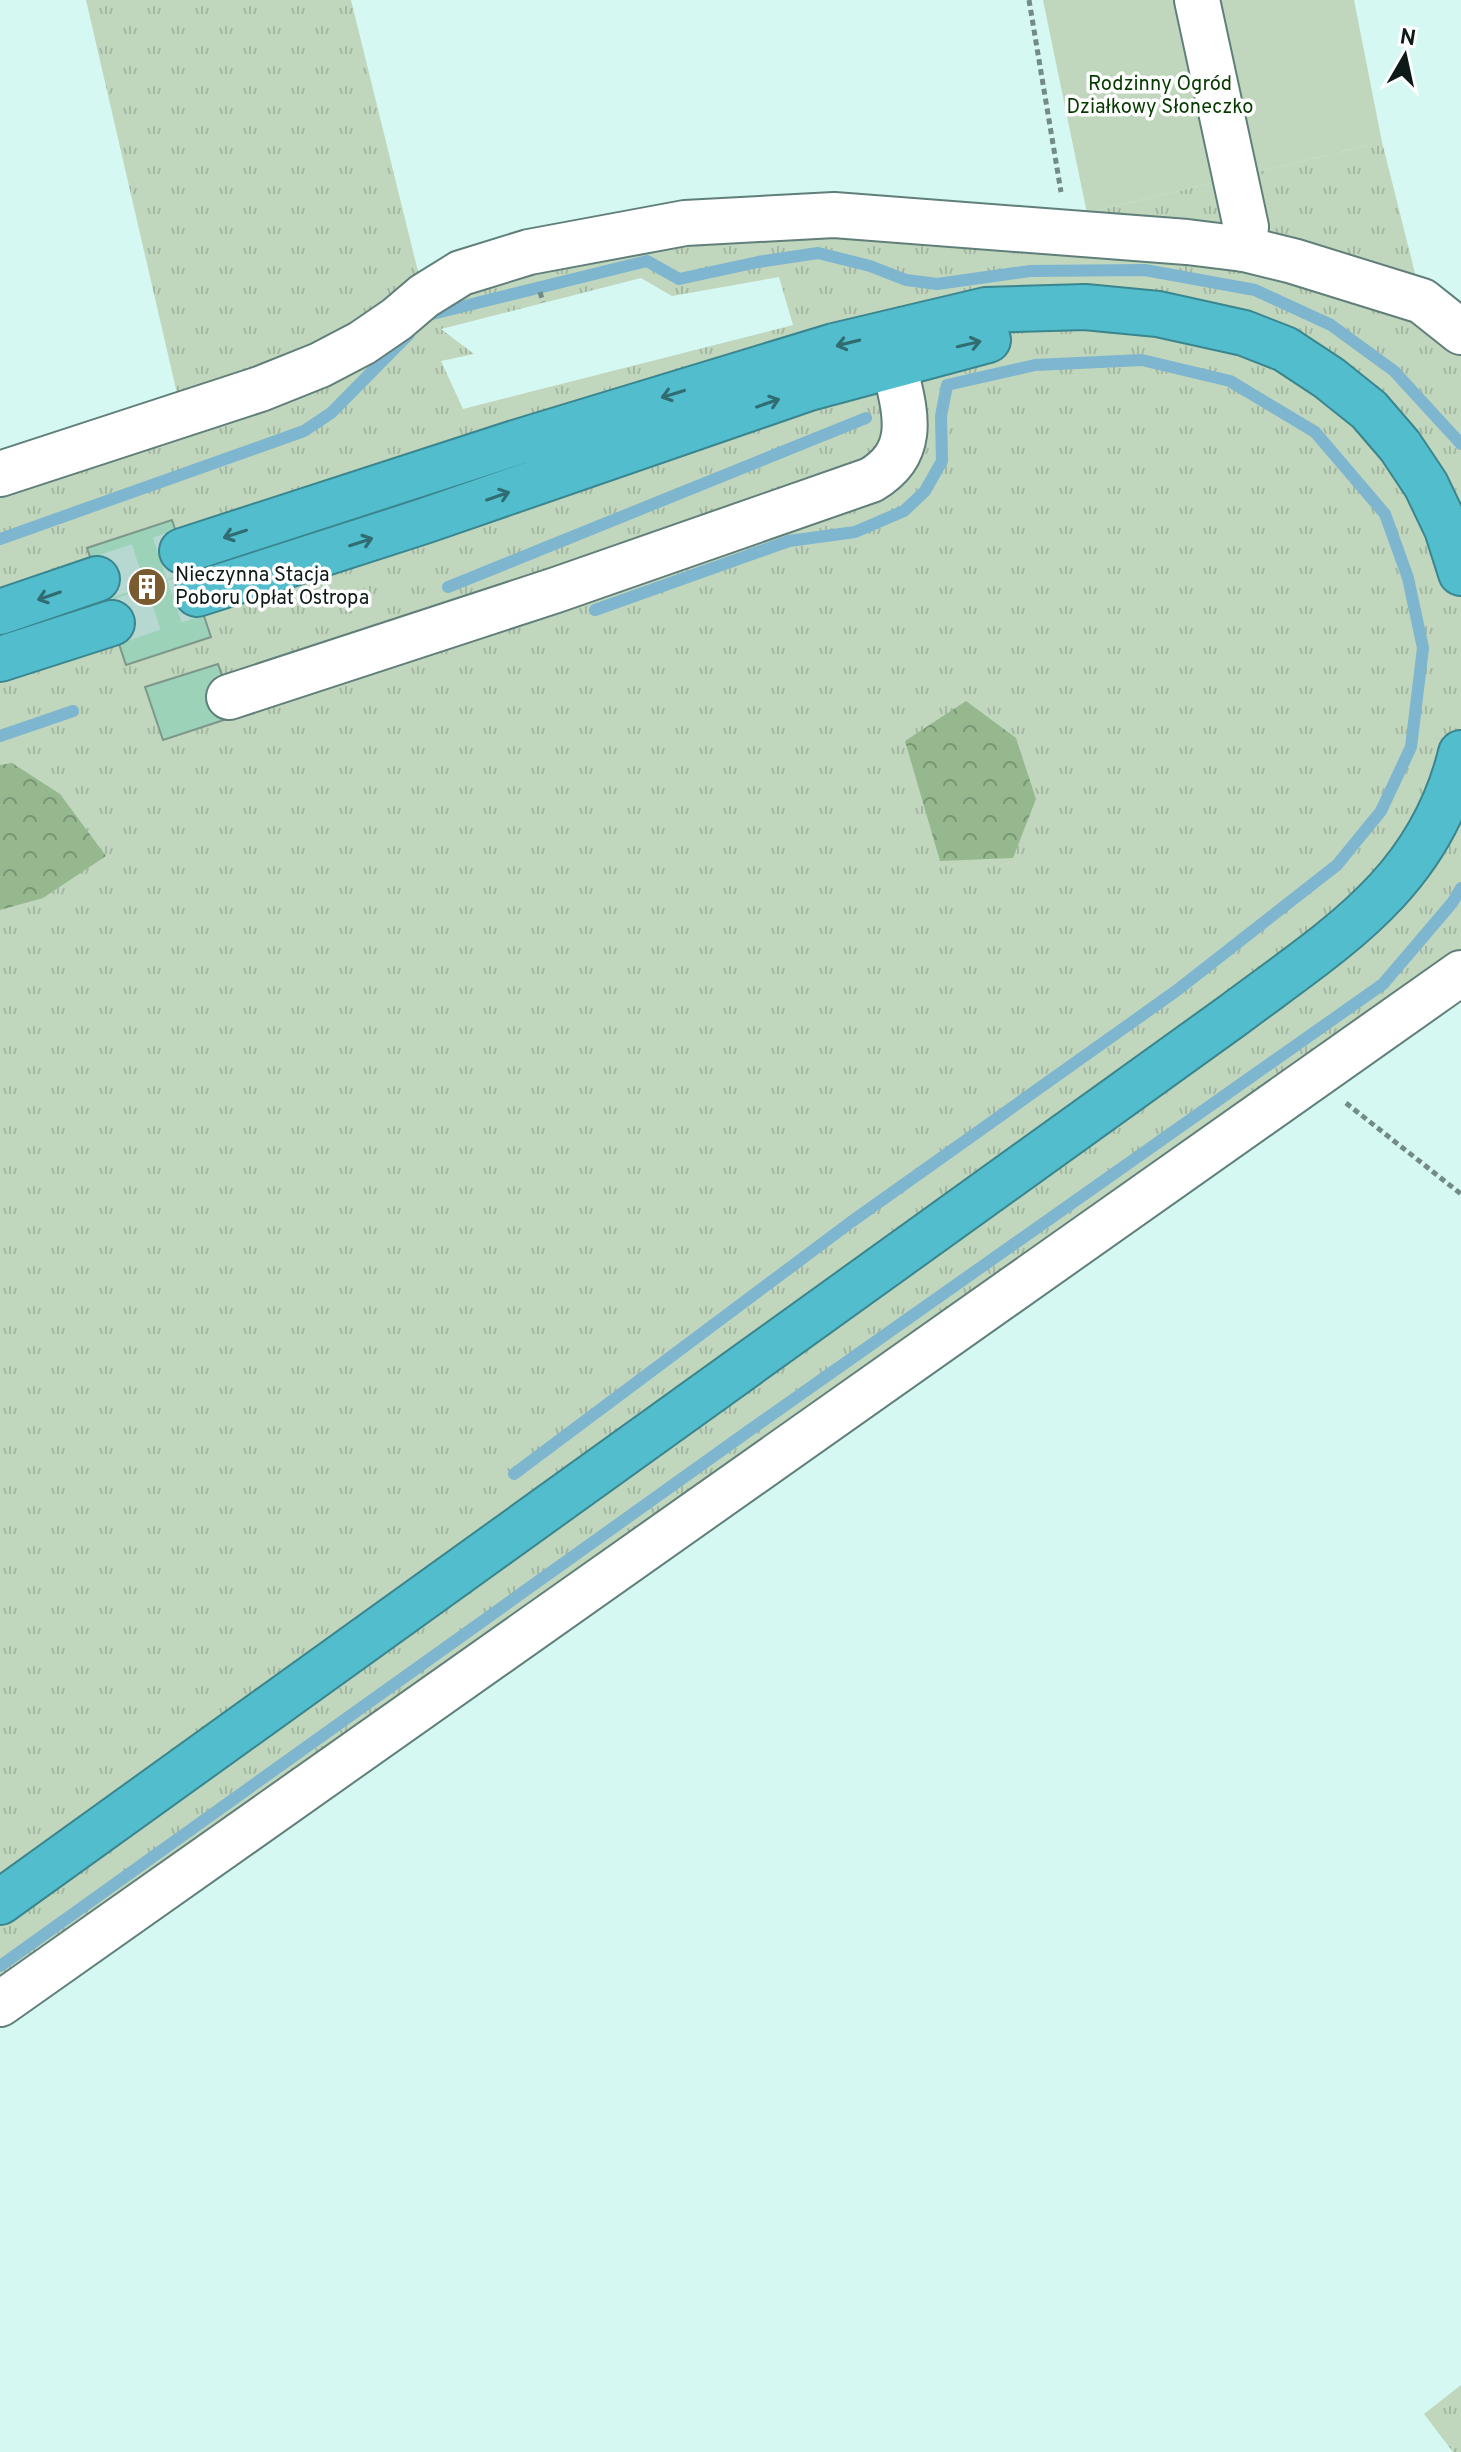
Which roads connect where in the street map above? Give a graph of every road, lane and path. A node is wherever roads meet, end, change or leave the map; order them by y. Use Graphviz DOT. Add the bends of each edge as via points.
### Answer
graph roads {
  1 [pos="1029,0"];
  2 [pos="1197,0"];
  3 [pos="1068,235"];
  4 [pos="1244,249"];
  5 [pos="540,291"];
  6 [pos="543,302"];
  7 [pos="1085,307"];
  8 [pos="1461,332"];
  9 [pos="894,364"];
  10 [pos="0,474"];
  11 [pos="182,551"];
  12 [pos="1461,573"];
  13 [pos="97,579"];
  14 [pos="197,594"];
  15 [pos="0,612"];
  16 [pos="112,623"];
  17 [pos="0,659"];
  18 [pos="229,697"];
  19 [pos="1461,753"];
  20 [pos="1461,973"];
  21 [pos="1314,1077"];
  22 [pos="1461,1194"];
  23 [pos="0,1902"];
  24 [pos="0,2004"];
  1 -- 3 [label="path"];
  2 -- 4 [label="lane" via="1246,227"];
  3 -- 4 [label="lane"];
  3 -- 10 [label="lane" via="834,215 685,223 529,252 461,273 362,343 320,365"];
  4 -- 8 [label="lane" via="1422,301"];
  5 -- 6 [label="path"];
  9 -- 7 [label="highway, one-way" via="1002,336"];
  7 -- 11 [label="highway, one-way" via="986,310 834,346"];
  7 -- 12 [label="highway" via="1158,314 1244,333 1285,349 1329,378 1369,410 1417,472 1447,529"];
  14 -- 9 [label="highway, one-way"];
  9 -- 18 [label="lane" via="905,415 904,438 897,460 871,480"];
  13 -- 15 [label="highway, one-way"];
  16 -- 17 [label="highway"];
  19 -- 23 [label="highway" via="1420,851 1392,889 1354,925"];
  20 -- 21 [label="lane"];
  21 -- 22 [label="path"];
  21 -- 24 [label="lane"];
}
